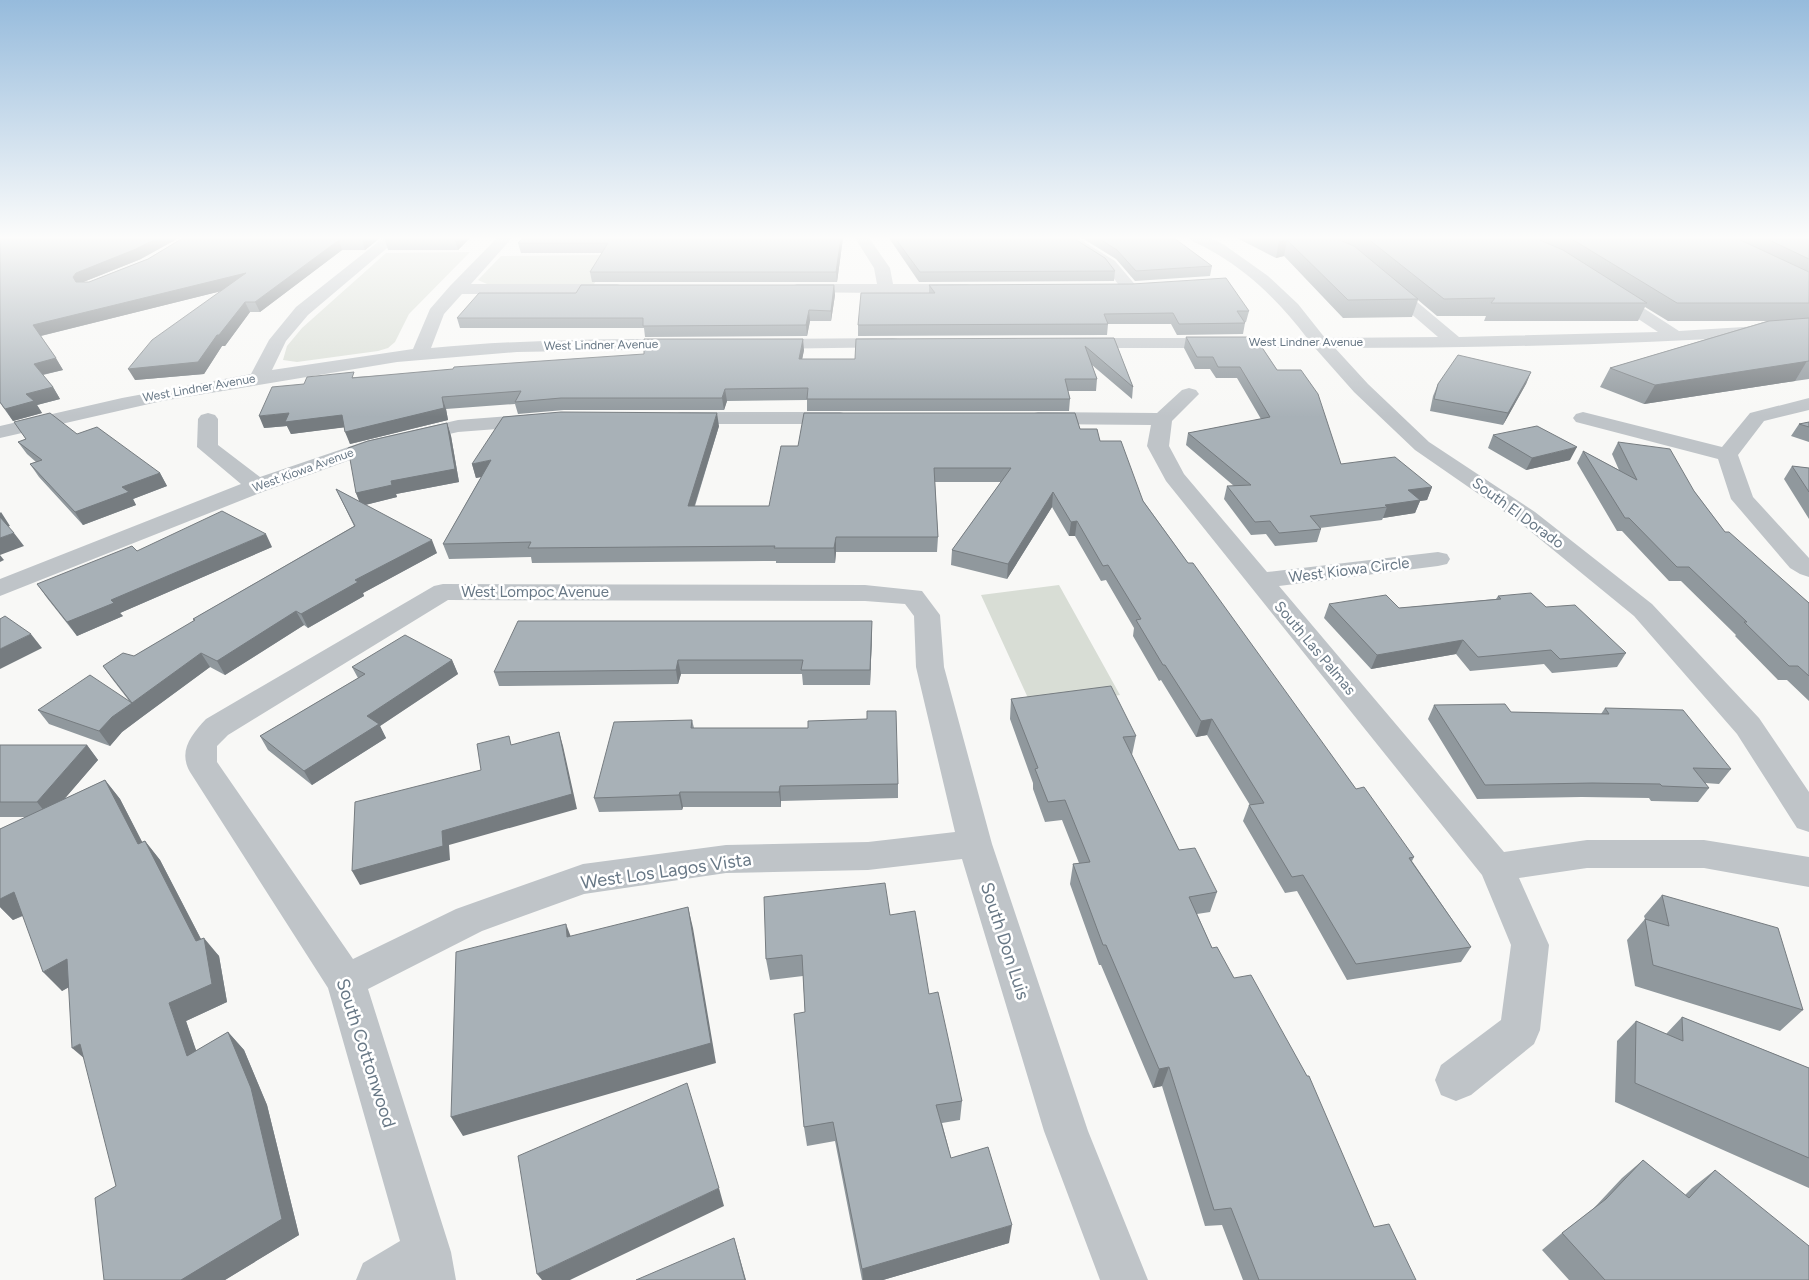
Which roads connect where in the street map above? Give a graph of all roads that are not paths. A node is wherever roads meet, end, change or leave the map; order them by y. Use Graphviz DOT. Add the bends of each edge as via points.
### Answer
graph roads {
  1 [pos="318,298"];
  2 [pos="449,298"];
  3 [pos="1282,298"];
  4 [pos="1402,298"];
  5 [pos="1616,298"];
  6 [pos="1809,328"];
  7 [pos="1677,337"];
  8 [pos="1453,341"];
  9 [pos="1319,342"];
  10 [pos="906,343"];
  11 [pos="1066,343"];
  12 [pos="700,344"];
  13 [pos="748,344"];
  14 [pos="420,354"];
  15 [pos="259,377"];
  16 [pos="1189,394"];
  17 [pos="1809,404"];
  18 [pos="662,418"];
  19 [pos="858,418"];
  20 [pos="1016,418"];
  21 [pos="1583,418"];
  22 [pos="554,419"];
  23 [pos="208,420"];
  24 [pos="1162,420"];
  25 [pos="0,432"];
  26 [pos="1727,455"];
  27 [pos="257,486"];
  28 [pos="1438,559"];
  29 [pos="1809,569"];
  30 [pos="1260,582"];
  31 [pos="0,588"];
  32 [pos="913,597"];
  33 [pos="202,743"];
  34 [pos="1809,819"];
  35 [pos="975,844"];
  36 [pos="1496,866"];
  37 [pos="1809,872"];
  38 [pos="346,981"];
  39 [pos="1456,1080"];
  40 [pos="430,1266"];
  41 [pos="380,1280"];
  42 [pos="1124,1280"];
  1 -- 15 [label="street" via="302,311 278,340"];
  2 -- 14 [label="street" via="436,313"];
  3 -- 9 [label="street, South El Dorado"];
  4 -- 8 [label="street"];
  5 -- 7 [label="street"];
  6 -- 7 [label="street, West Lindner Avenue"];
  7 -- 8 [label="street, West Lindner Avenue"];
  8 -- 9 [label="street, West Lindner Avenue"];
  9 -- 11 [label="street, West Lindner Avenue"];
  9 -- 34 [label="street, South El Dorado" via="1361,388 1422,446 1527,517 1643,610 1748,726"];
  10 -- 13 [label="street"];
  12 -- 14 [label="street, West Lindner Avenue" via="576,344"];
  14 -- 15 [label="street, West Lindner Avenue"];
  15 -- 25 [label="street, West Lindner Avenue" via="72,413"];
  16 -- 24 [label="street"];
  17 -- 26 [label="street" via="1757,417"];
  18 -- 19 [label="street"];
  20 -- 24 [label="street"];
  21 -- 26 [label="street"];
  22 -- 27 [label="street, West Kiowa Avenue" via="458,426 366,447"];
  23 -- 27 [label="street" via="208,447"];
  24 -- 30 [label="street, South Las Palmas" via="1158,446 1174,476"];
  26 -- 29 [label="street" via="1742,499"];
  27 -- 31 [label="street, West Kiowa Avenue"];
  28 -- 30 [label="street, West Kiowa Circle"];
  30 -- 36 [label="street, South Las Palmas"];
  32 -- 33 [label="street, West Lompoc Avenue" via="865,593 443,592 217,727"];
  32 -- 35 [label="street, South Don Luis" via="927,616 930,667"];
  33 -- 38 [label="street, South Cottonwood" via="201,764"];
  35 -- 38 [label="street, West Los Lagos Vista" via="868,856 726,859 583,879 468,920"];
  35 -- 42 [label="street, South Don Luis" via="1066,1131"];
  36 -- 37 [label="street" via="1587,854 1704,854"];
  36 -- 39 [label="street, South Las Palmas" via="1530,944 1520,1030"];
  38 -- 40 [label="street, South Cottonwood"];
  40 -- 41 [label="street"];
}
